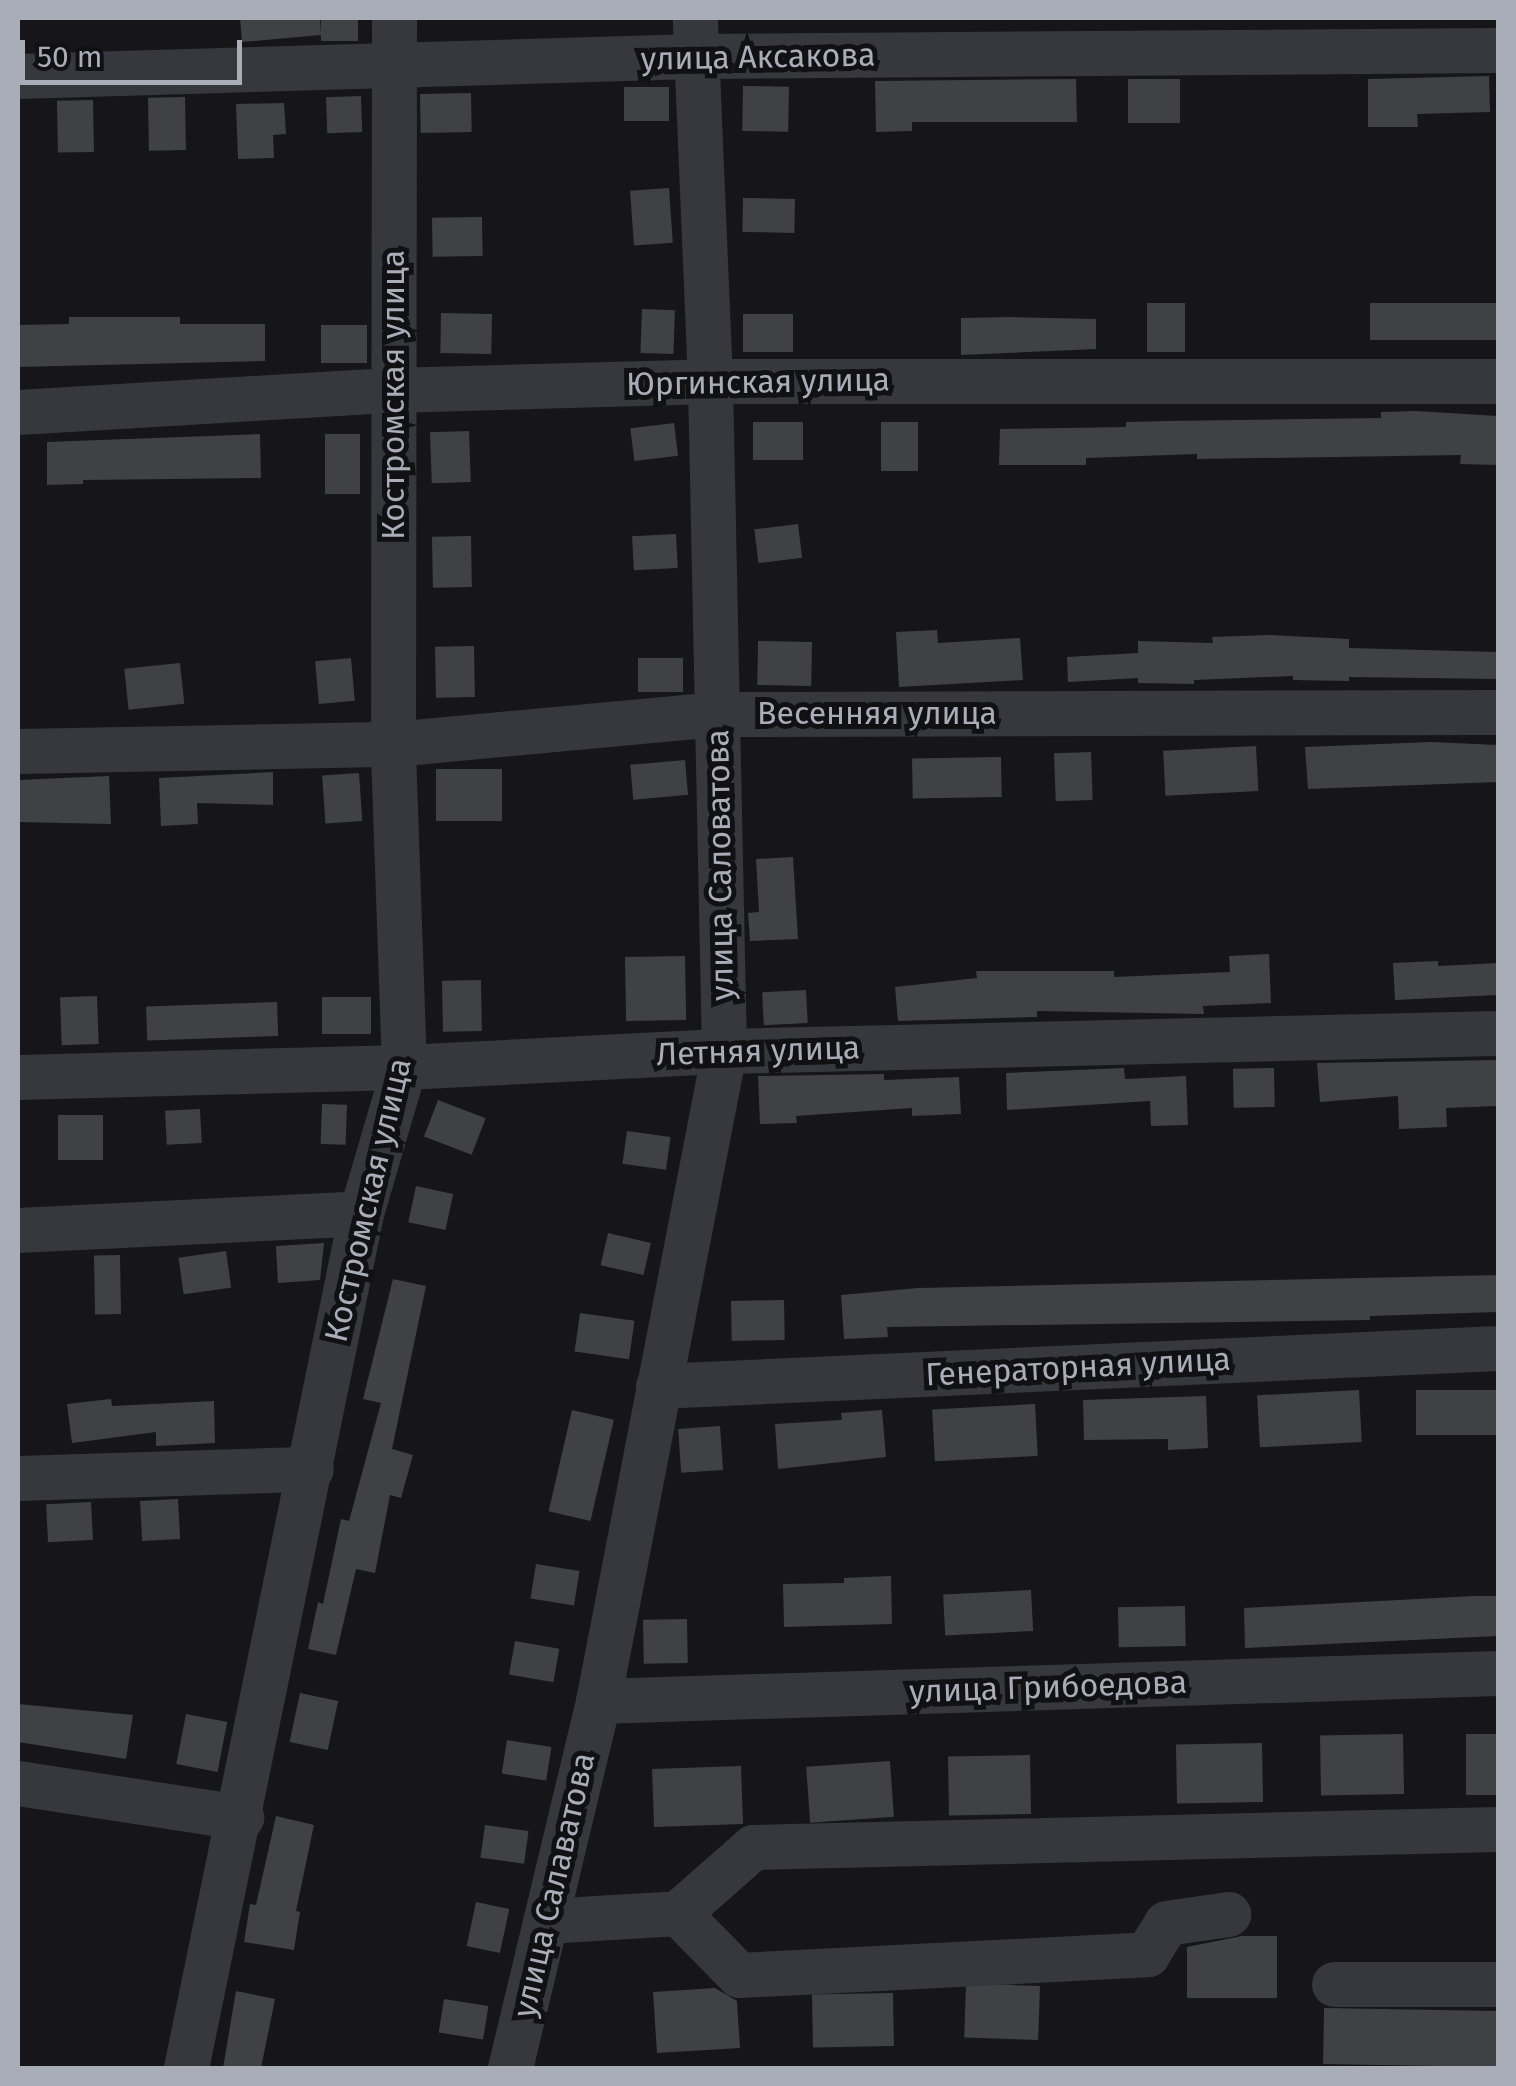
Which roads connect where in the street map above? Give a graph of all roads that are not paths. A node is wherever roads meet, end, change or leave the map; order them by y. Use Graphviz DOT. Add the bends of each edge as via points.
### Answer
graph roads {
  1 [pos="394,18"];
  2 [pos="695,37"];
  3 [pos="1498,50"];
  4 [pos="396,67"];
  5 [pos="18,76"];
  6 [pos="710,381"];
  7 [pos="1498,381"];
  8 [pos="392,390"];
  9 [pos="18,412"];
  10 [pos="1498,712"];
  11 [pos="716,714"];
  12 [pos="393,744"];
  13 [pos="18,751"];
  14 [pos="1498,1033"];
  15 [pos="724,1051"];
  16 [pos="404,1067"];
  17 [pos="18,1077"];
  18 [pos="361,1214"];
  19 [pos="18,1230"];
  20 [pos="1498,1348"];
  21 [pos="658,1386"];
  22 [pos="311,1469"];
  23 [pos="18,1478"];
  24 [pos="1498,1674"];
  25 [pos="598,1700"];
  26 [pos="18,1782"];
  27 [pos="241,1817"];
  28 [pos="1498,1829"];
  29 [pos="678,1913"];
  30 [pos="1228,1914"];
  31 [pos="545,1922"];
  32 [pos="1334,1984"];
  33 [pos="1498,1984"];
  34 [pos="186,2068"];
  35 [pos="510,2068"];
  1 -- 4 [label="street, Костромская улица"];
  2 -- 3 [label="street, улица Аксакова"];
  2 -- 4 [label="street, улица Аксакова"];
  2 -- 6 [label="street, улица Саловатова"];
  4 -- 5 [label="street, улица Аксакова"];
  4 -- 8 [label="street, Костромская улица"];
  6 -- 7 [label="street, Юргинская улица"];
  6 -- 8 [label="street, Юргинская улица"];
  6 -- 11 [label="street, улица Саловатова"];
  8 -- 9 [label="street, Юргинская улица"];
  8 -- 12 [label="street, Костромская улица"];
  10 -- 11 [label="street, Весенняя улица"];
  11 -- 12 [label="street, Весенняя улица"];
  11 -- 15 [label="street, улица Саловатова"];
  12 -- 13 [label="street, Весенняя улица"];
  12 -- 16 [label="street, Костромская улица"];
  14 -- 15 [label="street, Летняя улица"];
  15 -- 16 [label="street, Летняя улица"];
  15 -- 21 [label="street, улица Саловатова"];
  16 -- 17 [label="street, Летняя улица"];
  16 -- 18 [label="street, Костромская улица"];
  18 -- 19 [label="street"];
  18 -- 22 [label="street, Костромская улица"];
  20 -- 21 [label="street, Генераторная улица"];
  21 -- 25 [label="street, улица Саловатова"];
  22 -- 23 [label="street"];
  22 -- 27 [label="street, Костромская улица"];
  24 -- 25 [label="street, улица Грибоедова"];
  25 -- 31 [label="street, улица Салаватова"];
  26 -- 27 [label="street"];
  27 -- 34 [label="street, Костромская улица"];
  28 -- 29 [label="street" via="753,1847"];
  29 -- 30 [label="street" via="739,1974 1147,1954 1166,1923"];
  29 -- 31 [label="street"];
  31 -- 35 [label="street, улица Салаватова"];
  32 -- 33 [label="street"];
}
